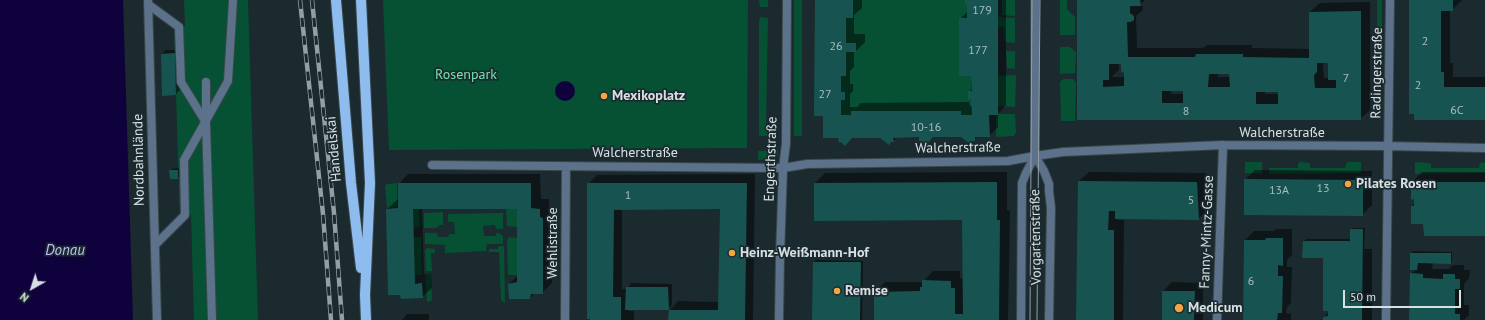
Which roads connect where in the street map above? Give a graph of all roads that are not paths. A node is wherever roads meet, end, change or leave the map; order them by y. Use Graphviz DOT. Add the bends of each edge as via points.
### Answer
graph roads {
  1 [pos="233,0"];
  2 [pos="336,0"];
  3 [pos="361,0"];
  4 [pos="787,0"];
  5 [pos="1035,0"];
  6 [pos="1390,0"];
  7 [pos="148,3"];
  8 [pos="206,82"];
  9 [pos="206,122"];
  10 [pos="1223,145"];
  11 [pos="1388,146"];
  12 [pos="1485,148"];
  13 [pos="1035,156"];
  14 [pos="432,165"];
  15 [pos="566,166"];
  16 [pos="783,168"];
  17 [pos="154,244"];
  18 [pos="365,295"];
  19 [pos="156,320"];
  20 [pos="212,320"];
  21 [pos="366,320"];
  22 [pos="565,320"];
  23 [pos="779,320"];
  24 [pos="1021,320"];
  25 [pos="1049,320"];
  26 [pos="1217,320"];
  27 [pos="1386,320"];
  1 -- 9 [label="street" via="228,81"];
  2 -- 18 [label="main road, Handelskai" via="351,183"];
  3 -- 18 [label="main road, Handelskai" via="370,183"];
  4 -- 16 [label="street, Engerthstraße" via="786,144"];
  5 -- 13 [label="street, Vorgartenstraße"];
  6 -- 11 [label="street, Radingerstraße"];
  7 -- 9 [label="street" via="179,27 181,82"];
  7 -- 17 [label="street, Nordbahnlände"];
  8 -- 9 [label="street"];
  9 -- 17 [label="street" via="184,160 186,215"];
  9 -- 20 [label="street"];
  10 -- 11 [label="street, Walcherstraße"];
  10 -- 13 [label="street, Walcherstraße" via="1063,152"];
  10 -- 26 [label="street, Fanny-Mintz-Gasse"];
  11 -- 12 [label="street, Walcherstraße"];
  11 -- 27 [label="street, Radingerstraße"];
  13 -- 16 [label="street, Walcherstraße" via="1008,161 807,164"];
  13 -- 24 [label="street, Vorgartenstraße" via="1022,183"];
  13 -- 25 [label="street, Vorgartenstraße" via="1049,184"];
  14 -- 15 [label="street, Walcherstraße"];
  15 -- 16 [label="street, Walcherstraße"];
  15 -- 22 [label="street, Wehlistraße"];
  16 -- 23 [label="street, Engerthstraße"];
  17 -- 19 [label="street, Nordbahnlände"];
  18 -- 21 [label="main road, Handelskai"];
}
